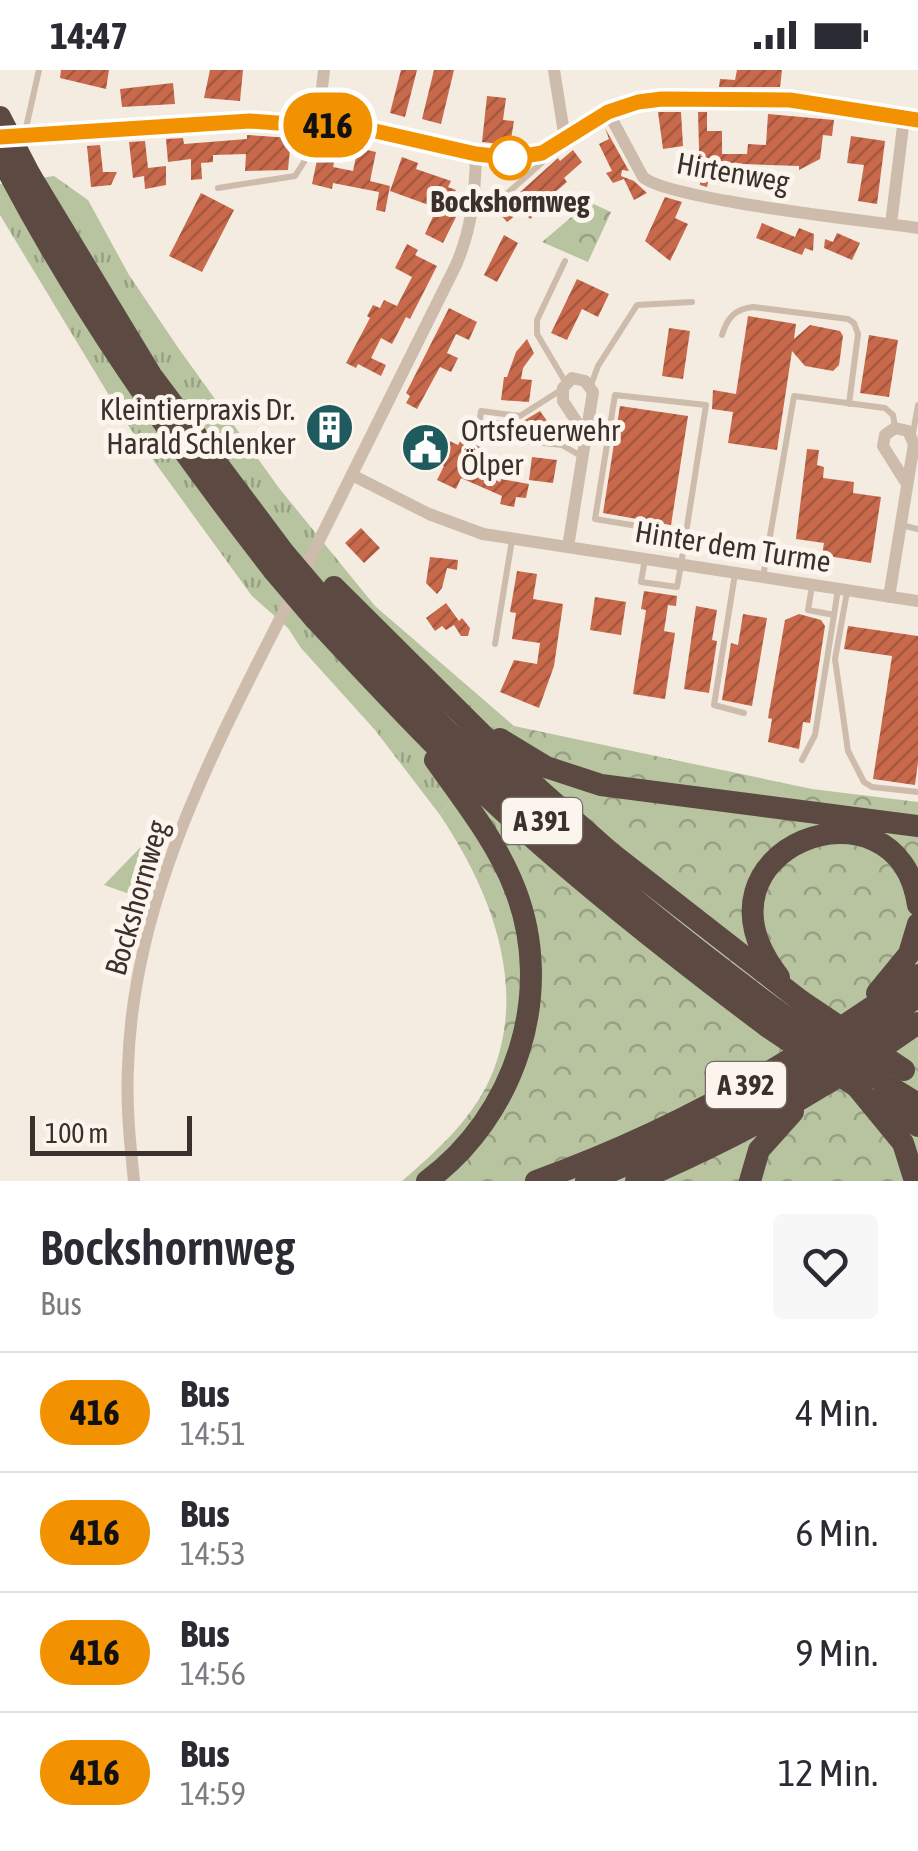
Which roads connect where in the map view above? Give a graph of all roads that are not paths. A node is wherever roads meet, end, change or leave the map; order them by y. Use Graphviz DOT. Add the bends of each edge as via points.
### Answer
graph roads {
  1 [pos="39,70"];
  2 [pos="324,70"];
  3 [pos="554,70"];
  4 [pos="608,112"];
  5 [pos="0,117"];
  6 [pos="911,119"];
  7 [pos="318,124"];
  8 [pos="0,136"];
  9 [pos="25,136"];
  10 [pos="565,139"];
  11 [pos="476,154"];
  12 [pos="13,168"];
  13 [pos="218,188"];
  14 [pos="475,194"];
  15 [pos="891,224"];
  16 [pos="918,228"];
  17 [pos="565,261"];
  18 [pos="692,302"];
  19 [pos="722,334"];
  20 [pos="564,386"];
  21 [pos="590,386"];
  22 [pos="849,404"];
  23 [pos="918,405"];
  24 [pos="896,428"];
  25 [pos="586,436"];
  26 [pos="913,438"];
  27 [pos="582,457"];
  28 [pos="352,475"];
  29 [pos="908,484"];
  30 [pos="901,525"];
  31 [pos="918,529"];
  32 [pos="686,534"];
  33 [pos="512,538"];
  34 [pos="568,547"];
  35 [pos="284,556"];
  36 [pos="644,559"];
  37 [pos="681,565"];
  38 [pos="735,573"];
  39 [pos="763,578"];
  40 [pos="812,585"];
  41 [pos="843,590"];
  42 [pos="889,597"];
  43 [pos="325,602"];
  44 [pos="918,602"];
  45 [pos="834,614"];
  46 [pos="495,644"];
  47 [pos="444,698"];
  48 [pos="396,704"];
  49 [pos="744,714"];
  50 [pos="802,760"];
  51 [pos="918,792"];
  52 [pos="918,826"];
  53 [pos="918,905"];
  54 [pos="918,924"];
  55 [pos="918,975"];
  56 [pos="918,996"];
  57 [pos="784,1014"];
  58 [pos="918,1023"];
  59 [pos="849,1024"];
  60 [pos="911,1074"];
  61 [pos="822,1087"];
  62 [pos="857,1088"];
  63 [pos="918,1104"];
  64 [pos="918,1126"];
  65 [pos="134,1181"];
  66 [pos="426,1181"];
  67 [pos="536,1181"];
  68 [pos="586,1181"];
  69 [pos="636,1181"];
  70 [pos="750,1181"];
  71 [pos="915,1181"];
  1 -- 9 [label="lane"];
  2 -- 7 [label="street"];
  3 -- 10 [label="street"];
  4 -- 6 [label="main road" via="662,99 754,98"];
  4 -- 10 [label="main road"];
  4 -- 15 [label="street, Hirtenweg" via="652,184"];
  5 -- 12 [label="highway, A 391, bridge"];
  6 -- 15 [label="street"];
  7 -- 9 [label="main road" via="250,121"];
  7 -- 11 [label="main road"];
  7 -- 13 [label="lane" via="295,176"];
  8 -- 9 [label="main road"];
  10 -- 11 [label="main road" via="527,158"];
  10 -- 14 [label="lane" via="502,198"];
  11 -- 14 [label="street, Bockshornweg"];
  12 -- 35 [label="highway, A 391"];
  12 -- 35 [label="highway, A 391" via="64,270 213,493"];
  14 -- 28 [label="street, Bockshornweg" via="456,265"];
  15 -- 16 [label="street, Hirtenweg"];
  17 -- 20 [label="lane" via="537,320 537,334"];
  18 -- 21 [label="lane" via="637,305"];
  19 -- 22 [label="lane" via="741,308 848,319 858,334"];
  20 -- 21 [label="street" via="580,379"];
  20 -- 25 [label="street" via="563,401"];
  20 -- 27 [label="lane" via="520,416 482,411 478,433 562,445"];
  21 -- 25 [label="street"];
  22 -- 24 [label="lane" via="885,408"];
  22 -- 39 [label="lane" via="794,396"];
  23 -- 26 [label="lane"];
  24 -- 26 [label="street"];
  24 -- 29 [label="street" via="882,446"];
  25 -- 27 [label="street"];
  26 -- 29 [label="street"];
  27 -- 34 [label="street"];
  28 -- 33 [label="street, Hinter dem Turme" via="450,524"];
  28 -- 65 [label="street, Bockshornweg" via="199,783 160,888 132,1021 128,1106"];
  29 -- 30 [label="street"];
  30 -- 31 [label="lane"];
  30 -- 42 [label="street"];
  32 -- 32 [label="lane" via="595,520 616,395 706,405"];
  32 -- 37 [label="lane"];
  33 -- 34 [label="street, Hinter dem Turme"];
  33 -- 46 [label="lane"];
  34 -- 36 [label="street, Hinter dem Turme"];
  35 -- 43 [label="highway, A 391, bridge"];
  35 -- 43 [label="highway"];
  36 -- 37 [label="street, Hinter dem Turme"];
  36 -- 37 [label="lane" via="641,582 677,587"];
  37 -- 38 [label="street, Hinter dem Turme"];
  38 -- 39 [label="street, Hinter dem Turme"];
  38 -- 49 [label="lane" via="714,705"];
  39 -- 40 [label="street, Hinter dem Turme"];
  40 -- 41 [label="street, Hinter dem Turme"];
  40 -- 45 [label="lane" via="808,610"];
  41 -- 42 [label="street, Hinter dem Turme"];
  41 -- 45 [label="lane"];
  41 -- 51 [label="lane" via="835,658 848,751 872,787"];
  42 -- 44 [label="street, Hinter dem Turme"];
  43 -- 47 [label="highway"];
  43 -- 48 [label="highway, A 391"];
  43 -- 57 [label="highway, A 391" via="532,812 674,934"];
  45 -- 50 [label="lane" via="815,735"];
  47 -- 52 [label="highway" via="512,748 572,778"];
  47 -- 57 [label="highway"];
  48 -- 57 [label="highway, A 391" via="599,896"];
  48 -- 66 [label="highway" via="506,868 522,906 530,973 523,1039 499,1102 468,1145"];
  53 -- 57 [label="highway" via="903,866 866,838 824,833 786,848 771,862 754,899 754,920"];
  54 -- 59 [label="highway" via="902,963"];
  55 -- 59 [label="highway, A 392"];
  56 -- 68 [label="highway" via="799,1077 702,1130"];
  57 -- 60 [label="highway, bridge"];
  57 -- 62 [label="highway, A 391, bridge"];
  57 -- 63 [label="highway, A 391, bridge"];
  58 -- 61 [label="highway, A 392"];
  59 -- 67 [label="highway, A 392" via="713,1104"];
  61 -- 69 [label="highway, A 392"];
  61 -- 70 [label="highway" via="768,1136"];
  62 -- 64 [label="highway, A 391"];
  62 -- 71 [label="highway" via="903,1143"];
}
